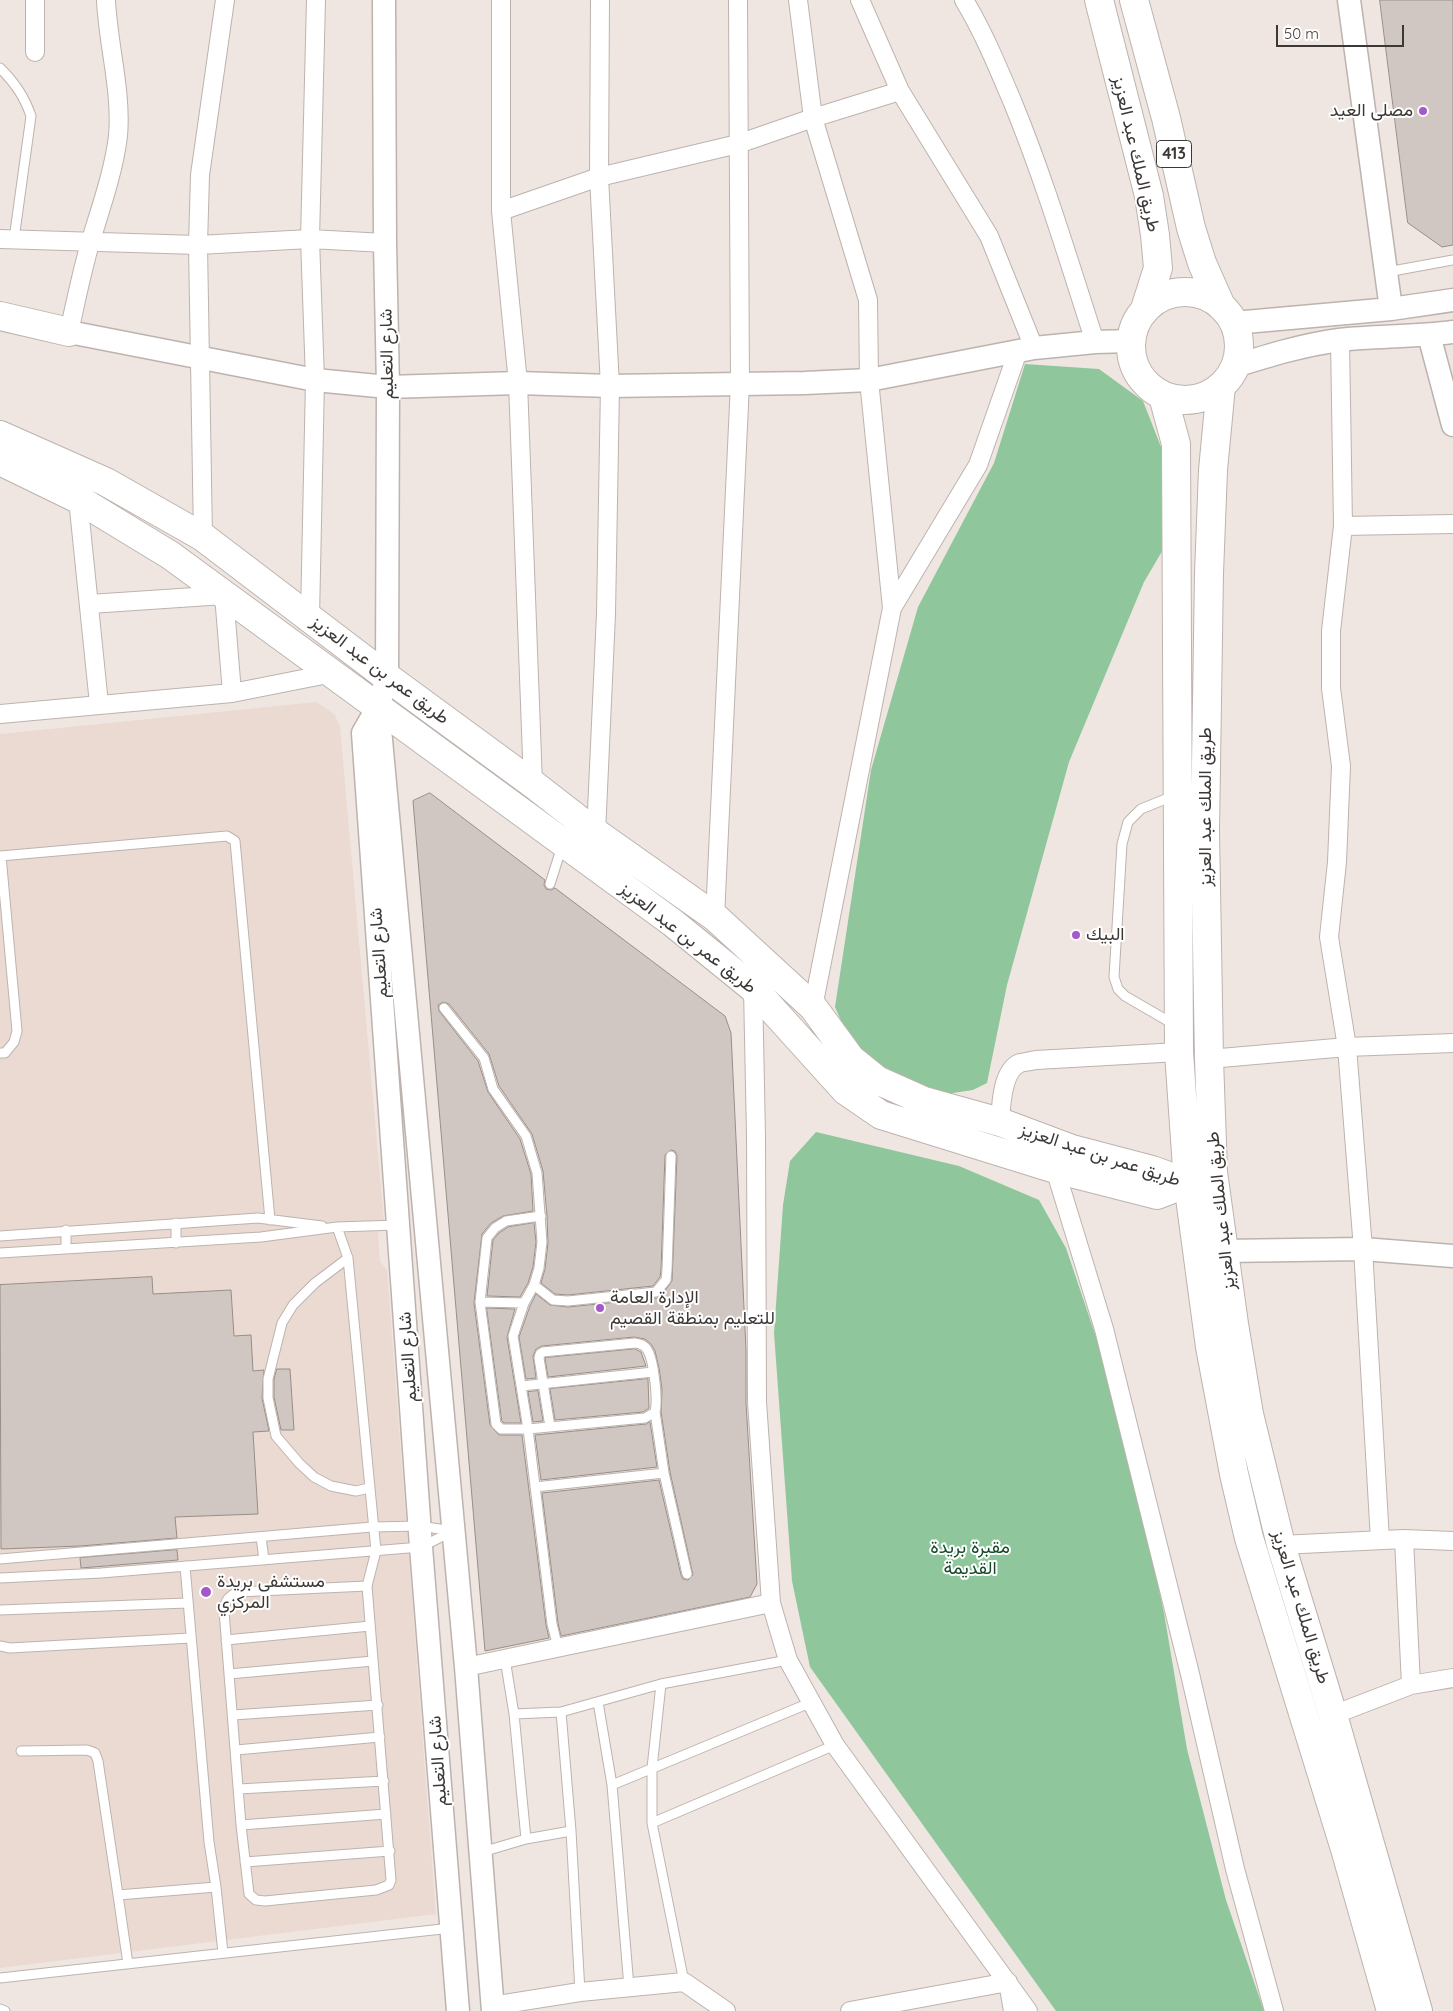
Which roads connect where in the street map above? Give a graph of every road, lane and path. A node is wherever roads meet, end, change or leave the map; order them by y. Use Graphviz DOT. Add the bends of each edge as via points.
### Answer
graph roads {
  1 [pos="35,0"];
  2 [pos="106,0"];
  3 [pos="225,0"];
  4 [pos="316,0"];
  5 [pos="384,0"];
  6 [pos="501,0"];
  7 [pos="600,0"];
  8 [pos="738,0"];
  9 [pos="798,0"];
  10 [pos="860,0"];
  11 [pos="964,0"];
  12 [pos="1099,0"];
  13 [pos="1134,0"];
  14 [pos="1349,0"];
  15 [pos="34,52"];
  16 [pos="0,68"];
  17 [pos="900,91"];
  18 [pos="813,118"];
  19 [pos="738,144"];
  20 [pos="599,177"];
  21 [pos="501,211"];
  22 [pos="7,239"];
  23 [pos="310,239"];
  24 [pos="91,241"];
  25 [pos="385,243"];
  26 [pos="198,245"];
  27 [pos="1453,260"];
  28 [pos="1384,272"];
  29 [pos="1453,300"];
  30 [pos="1145,309"];
  31 [pos="1391,309"];
  32 [pos="1228,315"];
  33 [pos="0,316"];
  34 [pos="69,332"];
  35 [pos="1453,332"];
  36 [pos="0,333"];
  37 [pos="1429,335"];
  38 [pos="1340,340"];
  39 [pos="1131,341"];
  40 [pos="1095,342"];
  41 [pos="1026,350"];
  42 [pos="201,357"];
  43 [pos="1228,376"];
  44 [pos="315,380"];
  45 [pos="869,380"];
  46 [pos="518,383"];
  47 [pos="740,383"];
  48 [pos="610,386"];
  49 [pos="388,387"];
  50 [pos="1164,396"];
  51 [pos="0,418"];
  52 [pos="1453,425"];
  53 [pos="0,435"];
  54 [pos="0,461"];
  55 [pos="106,482"];
  56 [pos="78,499"];
  57 [pos="1453,524"];
  58 [pos="1343,526"];
  59 [pos="204,537"];
  60 [pos="224,595"];
  61 [pos="90,604"];
  62 [pos="892,608"];
  63 [pos="310,617"];
  64 [pos="333,673"];
  65 [pos="387,677"];
  66 [pos="232,693"];
  67 [pos="99,704"];
  68 [pos="378,707"];
  69 [pos="0,714"];
  70 [pos="533,784"];
  71 [pos="1178,794"];
  72 [pos="596,833"];
  73 [pos="562,844"];
  74 [pos="0,856"];
  75 [pos="550,884"];
  76 [pos="715,917"];
  77 [pos="753,988"];
  78 [pos="814,1007"];
  79 [pos="444,1008"];
  80 [pos="1179,1040"];
  81 [pos="1453,1043"];
  82 [pos="1347,1047"];
  83 [pos="0,1054"];
  84 [pos="1208,1059"];
  85 [pos="1000,1122"];
  86 [pos="671,1156"];
  87 [pos="1055,1169"];
  88 [pos="1188,1183"];
  89 [pos="541,1216"];
  90 [pos="258,1218"];
  91 [pos="270,1220"];
  92 [pos="176,1223"];
  93 [pos="398,1225"];
  94 [pos="337,1227"];
  95 [pos="66,1230"];
  96 [pos="0,1236"];
  97 [pos="261,1237"];
  98 [pos="176,1243"];
  99 [pos="66,1249"];
  100 [pos="1363,1249"];
  101 [pos="1224,1252"];
  102 [pos="0,1253"];
  103 [pos="1453,1256"];
  104 [pos="348,1258"];
  105 [pos="534,1285"];
  106 [pos="480,1302"];
  107 [pos="524,1303"];
  108 [pos="654,1372"];
  109 [pos="542,1384"];
  110 [pos="522,1386"];
  111 [pos="655,1412"];
  112 [pos="550,1427"];
  113 [pos="528,1429"];
  114 [pos="664,1474"];
  115 [pos="535,1487"];
  116 [pos="368,1488"];
  117 [pos="372,1527"];
  118 [pos="453,1531"];
  119 [pos="421,1536"];
  120 [pos="261,1537"];
  121 [pos="1404,1539"];
  122 [pos="1380,1540"];
  123 [pos="1453,1541"];
  124 [pos="1281,1545"];
  125 [pos="376,1551"];
  126 [pos="0,1559"];
  127 [pos="264,1560"];
  128 [pos="185,1566"];
  129 [pos="687,1574"];
  130 [pos="0,1578"];
  131 [pos="367,1586"];
  132 [pos="187,1603"];
  133 [pos="771,1603"];
  134 [pos="0,1610"];
  135 [pos="370,1626"];
  136 [pos="190,1638"];
  137 [pos="226,1640"];
  138 [pos="0,1646"];
  139 [pos="558,1648"];
  140 [pos="505,1659"];
  141 [pos="788,1660"];
  142 [pos="373,1661"];
  143 [pos="466,1668"];
  144 [pos="229,1674"];
  145 [pos="1453,1678"];
  146 [pos="661,1684"];
  147 [pos="1412,1685"];
  148 [pos="598,1702"];
  149 [pos="812,1702"];
  150 [pos="378,1705"];
  151 [pos="561,1712"];
  152 [pos="514,1714"];
  153 [pos="233,1715"];
  154 [pos="1333,1715"];
  155 [pos="380,1737"];
  156 [pos="835,1745"];
  157 [pos="236,1750"];
  158 [pos="21,1751"];
  159 [pos="652,1768"];
  160 [pos="384,1781"];
  161 [pos="612,1785"];
  162 [pos="239,1789"];
  163 [pos="386,1814"];
  164 [pos="652,1823"];
  165 [pos="241,1825"];
  166 [pos="571,1831"];
  167 [pos="526,1839"];
  168 [pos="390,1851"];
  169 [pos="480,1853"];
  170 [pos="245,1862"];
  171 [pos="216,1887"];
  172 [pos="118,1895"];
  173 [pos="451,1928"];
  174 [pos="223,1953"];
  175 [pos="128,1964"];
  176 [pos="0,1978"];
  177 [pos="684,1982"];
  178 [pos="1008,1982"];
  179 [pos="629,1987"];
  180 [pos="580,1992"];
  181 [pos="492,2008"];
  182 [pos="0,2009"];
  183 [pos="5,2011"];
  184 [pos="458,2011"];
  185 [pos="726,2011"];
  186 [pos="850,2011"];
  187 [pos="1013,2011"];
  188 [pos="1028,2011"];
  189 [pos="1274,2011"];
  190 [pos="1391,2011"];
  191 [pos="1418,2011"];
  1 -- 15 [label="street"];
  2 -- 24 [label="street" via="119,104 118,138"];
  3 -- 26 [label="street" via="200,175"];
  4 -- 23 [label="street"];
  5 -- 25 [label="street, شارع التعليم"];
  6 -- 21 [label="street"];
  7 -- 20 [label="street"];
  8 -- 19 [label="street"];
  9 -- 18 [label="street"];
  10 -- 17 [label="street"];
  11 -- 40 [label="street" via="978,22 1022,124"];
  12 -- 30 [label="main road, طريق الملك عبد العزيز / 413" via="1149,196 1155,235 1158,268"];
  13 -- 32 [label="main road, طريق الملك عبد العزيز / 413" via="1191,228 1202,263"];
  14 -- 28 [label="street"];
  16 -- 22 [label="lane" via="16,84 31,116"];
  17 -- 18 [label="street"];
  17 -- 41 [label="street" via="989,236"];
  18 -- 19 [label="street"];
  18 -- 45 [label="street" via="868,300"];
  19 -- 20 [label="street"];
  19 -- 47 [label="street"];
  20 -- 21 [label="street"];
  20 -- 48 [label="street"];
  21 -- 46 [label="street"];
  22 -- 24 [label="street"];
  23 -- 25 [label="street"];
  23 -- 26 [label="street"];
  23 -- 44 [label="street"];
  24 -- 26 [label="street"];
  24 -- 34 [label="street"];
  25 -- 49 [label="street, شارع التعليم"];
  26 -- 42 [label="street"];
  27 -- 28 [label="lane"];
  28 -- 31 [label="street"];
  29 -- 31 [label="street"];
  30 -- 32 [label="main road" via="1162,297 1183,292 1203,295"];
  30 -- 39 [label="main road" via="1135,324"];
  31 -- 32 [label="street"];
  32 -- 43 [label="main road" via="1239,345"];
  33 -- 34 [label="main road"];
  34 -- 36 [label="main road"];
  34 -- 42 [label="street"];
  35 -- 37 [label="street"];
  37 -- 38 [label="street"];
  37 -- 52 [label="street"];
  38 -- 43 [label="street" via="1295,347"];
  38 -- 58 [label="street"];
  39 -- 40 [label="street"];
  39 -- 50 [label="main road" via="1132,360 1141,378"];
  40 -- 41 [label="street"];
  41 -- 45 [label="street"];
  41 -- 62 [label="street" via="978,465"];
  42 -- 44 [label="street"];
  42 -- 59 [label="street"];
  43 -- 50 [label="main road" via="1208,394 1194,400"];
  43 -- 84 [label="main road, طريق الملك عبد العزيز" via="1212,470 1205,830"];
  44 -- 49 [label="street"];
  44 -- 63 [label="street"];
  45 -- 47 [label="street" via="805,384"];
  45 -- 62 [label="street"];
  46 -- 48 [label="street"];
  46 -- 49 [label="street"];
  46 -- 70 [label="street"];
  47 -- 48 [label="street"];
  47 -- 76 [label="street"];
  48 -- 72 [label="street" via="606,614"];
  49 -- 65 [label="street, شارع التعليم"];
  50 -- 71 [label="main road, طريق الملك عبد العزيز" via="1176,444"];
  51 -- 55 [label="main road"];
  53 -- 55 [label="main road, طريق عمر بن عبد العزيز"];
  54 -- 56 [label="main road, طريق عمر بن عبد العزيز"];
  55 -- 59 [label="main road, طريق عمر بن عبد العزيز"];
  56 -- 60 [label="main road, طريق عمر بن عبد العزيز" via="170,555"];
  56 -- 61 [label="street"];
  57 -- 58 [label="street"];
  58 -- 82 [label="street" via="1331,631 1330,688 1341,766 1337,862 1329,937"];
  59 -- 63 [label="main road, طريق عمر بن عبد العزيز"];
  60 -- 61 [label="street"];
  60 -- 64 [label="main road, طريق عمر بن عبد العزيز"];
  60 -- 66 [label="street"];
  61 -- 67 [label="street"];
  62 -- 78 [label="street"];
  63 -- 65 [label="main road, طريق عمر بن عبد العزيز"];
  64 -- 66 [label="street"];
  64 -- 68 [label="main road, طريق عمر بن عبد العزيز"];
  65 -- 68 [label="street, شارع التعليم"];
  65 -- 70 [label="main road, طريق عمر بن عبد العزيز"];
  66 -- 67 [label="street"];
  67 -- 69 [label="street"];
  68 -- 73 [label="main road, طريق عمر بن عبد العزيز"];
  68 -- 93 [label="street, شارع التعليم" via="363,733"];
  68 -- 118 [label="street, شارع التعليم"];
  70 -- 72 [label="main road, طريق عمر بن عبد العزيز"];
  71 -- 80 [label="main road, طريق الملك عبد العزيز"];
  71 -- 80 [label="lane" via="1141,809 1128,822 1122,844 1114,977 1118,989 1125,996"];
  72 -- 76 [label="main road, طريق عمر بن عبد العزيز"];
  73 -- 75 [label="lane"];
  73 -- 77 [label="main road, طريق عمر بن عبد العزيز" via="673,923"];
  74 -- 83 [label="lane" via="17,1031 14,1042"];
  74 -- 91 [label="lane" via="228,836 235,841"];
  76 -- 78 [label="main road, طريق عمر بن عبد العزيز"];
  77 -- 87 [label="main road, طريق عمر بن عبد العزيز" via="846,1091 881,1115"];
  77 -- 133 [label="street" via="757,1402"];
  78 -- 85 [label="main road, طريق عمر بن عبد العزيز" via="851,1059 877,1080 924,1101"];
  79 -- 89 [label="lane" via="484,1058 493,1089 526,1136 537,1173"];
  80 -- 85 [label="street" via="1019,1064 1011,1070 1003,1088"];
  80 -- 88 [label="main road, طريق الملك عبد العزيز"];
  81 -- 82 [label="street"];
  82 -- 84 [label="street"];
  82 -- 100 [label="street"];
  84 -- 101 [label="main road, طريق الملك عبد العزيز" via="1213,1172"];
  85 -- 88 [label="main road, طريق عمر بن عبد العزيز" via="1072,1149"];
  86 -- 105 [label="lane" via="666,1280 656,1292 568,1301 553,1300"];
  87 -- 88 [label="main road, طريق عمر بن عبد العزيز" via="1157,1195"];
  87 -- 189 [label="street" via="1106,1339 1235,1869"];
  88 -- 190 [label="main road, طريق الملك عبد العزيز" via="1210,1346 1249,1538 1346,1849"];
  89 -- 105 [label="lane" via="542,1242"];
  89 -- 106 [label="lane" via="506,1221 487,1238"];
  90 -- 91 [label="lane"];
  90 -- 92 [label="lane"];
  90 -- 97 [label="lane"];
  91 -- 94 [label="lane"];
  92 -- 95 [label="lane"];
  92 -- 98 [label="lane"];
  93 -- 94 [label="lane"];
  93 -- 119 [label="street, شارع التعليم"];
  94 -- 97 [label="lane"];
  94 -- 104 [label="lane"];
  95 -- 96 [label="lane"];
  95 -- 99 [label="lane"];
  97 -- 98 [label="lane"];
  98 -- 99 [label="lane"];
  99 -- 102 [label="lane"];
  100 -- 101 [label="street"];
  100 -- 103 [label="street"];
  100 -- 122 [label="street"];
  101 -- 124 [label="main road, طريق الملك عبد العزيز" via="1249,1414"];
  104 -- 116 [label="lane"];
  104 -- 116 [label="lane" via="315,1283 293,1305 282,1323 268,1379 268,1398 276,1436 314,1477 331,1486 356,1491"];
  105 -- 107 [label="lane"];
  106 -- 107 [label="lane"];
  106 -- 113 [label="lane" via="496,1424 501,1429"];
  107 -- 110 [label="lane" via="513,1336"];
  108 -- 109 [label="lane"];
  108 -- 109 [label="lane" via="648,1350 643,1345 543,1352 539,1358"];
  108 -- 111 [label="lane" via="658,1403"];
  109 -- 110 [label="lane"];
  109 -- 112 [label="lane"];
  110 -- 113 [label="lane"];
  111 -- 112 [label="lane" via="646,1418"];
  111 -- 114 [label="lane"];
  112 -- 113 [label="lane"];
  113 -- 115 [label="lane"];
  114 -- 115 [label="lane"];
  114 -- 129 [label="lane"];
  115 -- 139 [label="lane" via="552,1624"];
  116 -- 117 [label="lane"];
  117 -- 119 [label="lane"];
  117 -- 120 [label="lane"];
  117 -- 125 [label="lane"];
  118 -- 119 [label="lane"];
  118 -- 119 [label="lane"];
  118 -- 143 [label="street, شارع التعليم"];
  119 -- 125 [label="lane"];
  119 -- 173 [label="street, شارع التعليم"];
  120 -- 126 [label="lane"];
  120 -- 127 [label="lane"];
  121 -- 122 [label="street"];
  121 -- 123 [label="street"];
  121 -- 147 [label="street"];
  122 -- 124 [label="street"];
  124 -- 154 [label="main road, طريق الملك عبد العزيز"];
  125 -- 127 [label="lane"];
  125 -- 131 [label="lane"];
  127 -- 128 [label="lane"];
  128 -- 130 [label="lane"];
  128 -- 132 [label="lane"];
  131 -- 135 [label="lane"];
  131 -- 137 [label="lane" via="238,1592 225,1603"];
  132 -- 134 [label="lane"];
  132 -- 136 [label="lane"];
  133 -- 139 [label="street"];
  133 -- 141 [label="street"];
  135 -- 137 [label="lane"];
  135 -- 142 [label="lane"];
  136 -- 138 [label="lane"];
  136 -- 171 [label="lane"];
  137 -- 144 [label="lane"];
  139 -- 140 [label="street"];
  140 -- 143 [label="street"];
  140 -- 152 [label="lane"];
  141 -- 146 [label="lane"];
  141 -- 149 [label="street"];
  142 -- 144 [label="lane"];
  142 -- 150 [label="lane"];
  143 -- 169 [label="street, شارع التعليم"];
  144 -- 153 [label="lane"];
  145 -- 147 [label="street"];
  146 -- 148 [label="lane"];
  146 -- 159 [label="lane"];
  147 -- 154 [label="street"];
  148 -- 151 [label="lane"];
  148 -- 161 [label="lane"];
  149 -- 156 [label="street"];
  149 -- 159 [label="lane"];
  150 -- 153 [label="lane"];
  150 -- 155 [label="lane"];
  151 -- 152 [label="lane"];
  151 -- 166 [label="lane"];
  152 -- 167 [label="lane"];
  153 -- 157 [label="lane"];
  154 -- 191 [label="main road, طريق الملك عبد العزيز"];
  155 -- 157 [label="lane"];
  155 -- 160 [label="lane"];
  156 -- 164 [label="lane"];
  156 -- 178 [label="street"];
  157 -- 162 [label="lane"];
  158 -- 172 [label="lane" via="87,1750 95,1753"];
  159 -- 161 [label="lane"];
  159 -- 164 [label="lane"];
  160 -- 162 [label="lane"];
  160 -- 163 [label="lane"];
  161 -- 179 [label="lane"];
  162 -- 165 [label="lane"];
  163 -- 165 [label="lane"];
  163 -- 168 [label="lane"];
  164 -- 177 [label="lane"];
  165 -- 170 [label="lane"];
  166 -- 167 [label="lane"];
  166 -- 180 [label="lane"];
  167 -- 169 [label="lane"];
  168 -- 170 [label="lane"];
  168 -- 170 [label="lane" via="391,1880 382,1888 265,1902 249,1894"];
  169 -- 181 [label="street, شارع التعليم"];
  171 -- 172 [label="lane"];
  171 -- 174 [label="lane"];
  172 -- 175 [label="lane"];
  173 -- 174 [label="lane"];
  173 -- 184 [label="street, شارع التعليم"];
  174 -- 175 [label="lane"];
  175 -- 176 [label="lane"];
  177 -- 179 [label="street"];
  177 -- 185 [label="street"];
  178 -- 186 [label="street"];
  178 -- 187 [label="street"];
  178 -- 188 [label="street"];
  179 -- 180 [label="street"];
  180 -- 181 [label="street"];
  182 -- 183 [label="lane"];
}
